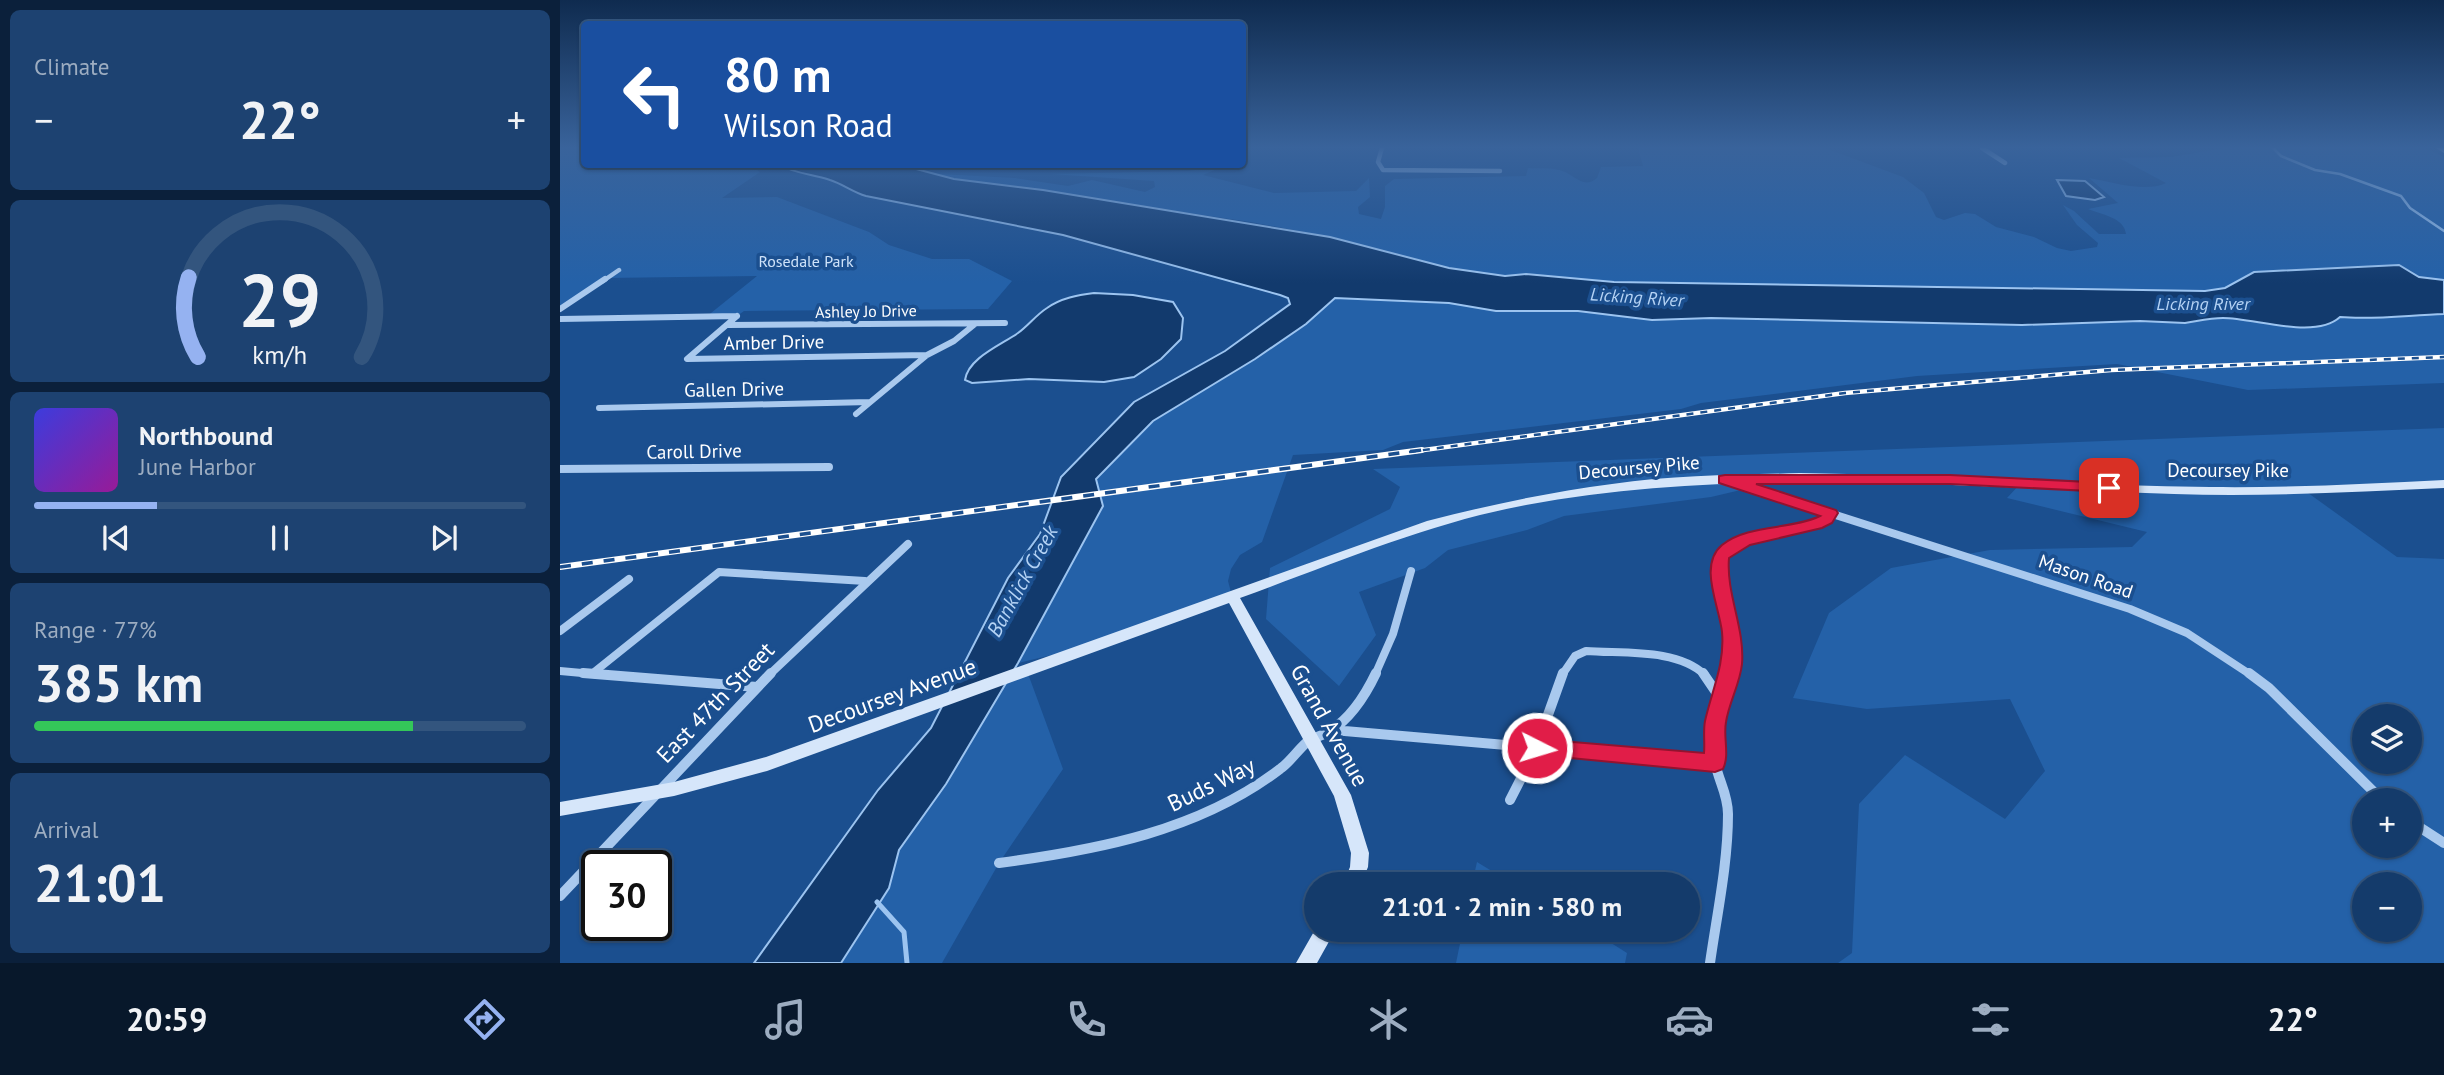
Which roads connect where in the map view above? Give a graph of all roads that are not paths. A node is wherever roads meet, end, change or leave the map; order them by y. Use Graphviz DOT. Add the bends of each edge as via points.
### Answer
graph roads {
  1 [pos="619,270"];
  2 [pos="560,309"];
  3 [pos="560,319"];
  4 [pos="1005,323"];
  5 [pos="976,324"];
  6 [pos="727,325"];
  7 [pos="927,355"];
  8 [pos="870,402"];
  9 [pos="599,408"];
  10 [pos="856,414"];
  11 [pos="829,467"];
  12 [pos="560,469"];
  13 [pos="1725,480"];
  14 [pos="2444,484"];
  15 [pos="1830,513"];
  16 [pos="908,544"];
  17 [pos="1411,571"];
  18 [pos="629,579"];
  19 [pos="865,581"];
  20 [pos="1232,596"];
  21 [pos="560,631"];
  22 [pos="560,671"];
  23 [pos="593,673"];
  24 [pos="757,687"];
  25 [pos="1720,698"];
  26 [pos="1333,730"];
  27 [pos="838,739"];
  28 [pos="1310,740"];
  29 [pos="1537,748"];
  30 [pos="1715,763"];
  31 [pos="2370,788"];
  32 [pos="657,793"];
  33 [pos="1510,800"];
  34 [pos="560,809"];
  35 [pos="2422,829"];
  36 [pos="2444,843"];
  37 [pos="999,863"];
  38 [pos="1357,872"];
  39 [pos="560,896"];
  40 [pos="1318,942"];
  41 [pos="1306,963"];
  42 [pos="1710,963"];
  1 -- 2 [label="street"];
  3 -- 6 [label="street, Amber Drive" via="737,316"];
  4 -- 5 [label="street, Ashley Jo Drive"];
  5 -- 6 [label="street, Ashley Jo Drive"];
  5 -- 7 [label="street"];
  6 -- 7 [label="street, Amber Drive" via="687,359"];
  7 -- 8 [label="street"];
  8 -- 9 [label="street, Gallen Drive"];
  8 -- 10 [label="street"];
  11 -- 12 [label="street, Caroll Drive"];
  13 -- 14 [label="main road, Decoursey Pike" via="1938,479 2259,491"];
  13 -- 15 [label="street, Mason Road"];
  13 -- 20 [label="main road, Decoursey Pike" via="1625,485 1512,503 1432,524"];
  15 -- 25 [label="street" via="1816,524 1732,546 1721,556 1719,572 1731,632 1732,665"];
  15 -- 31 [label="street, Mason Road" via="2130,609 2187,633 2269,688"];
  16 -- 19 [label="street, East 47th Street"];
  17 -- 26 [label="street, Buds Way" via="1385,656 1350,713"];
  18 -- 21 [label="street"];
  19 -- 23 [label="street" via="719,572"];
  19 -- 24 [label="street, East 47th Street"];
  20 -- 27 [label="main road, Decoursey Avenue"];
  20 -- 28 [label="main road, Grand Avenue"];
  22 -- 23 [label="street"];
  23 -- 24 [label="street"];
  24 -- 32 [label="street, East 47th Street"];
  25 -- 29 [label="street" via="1709,679 1688,664 1655,657 1577,653 1556,688"];
  25 -- 30 [label="street"];
  26 -- 28 [label="street, Buds Way"];
  26 -- 29 [label="street"];
  27 -- 32 [label="main road, Decoursey Avenue" via="767,764"];
  28 -- 37 [label="street, Buds Way" via="1280,770 1234,799 1179,823 1094,849"];
  28 -- 38 [label="main road, Grand Avenue" via="1342,795 1357,837"];
  29 -- 30 [label="street"];
  29 -- 33 [label="street"];
  30 -- 42 [label="street" via="1727,790 1728,814"];
  32 -- 34 [label="main road, Decoursey Avenue"];
  32 -- 39 [label="street, East 47th Street"];
  35 -- 36 [label="street"];
  40 -- 41 [label="main road"];
}
